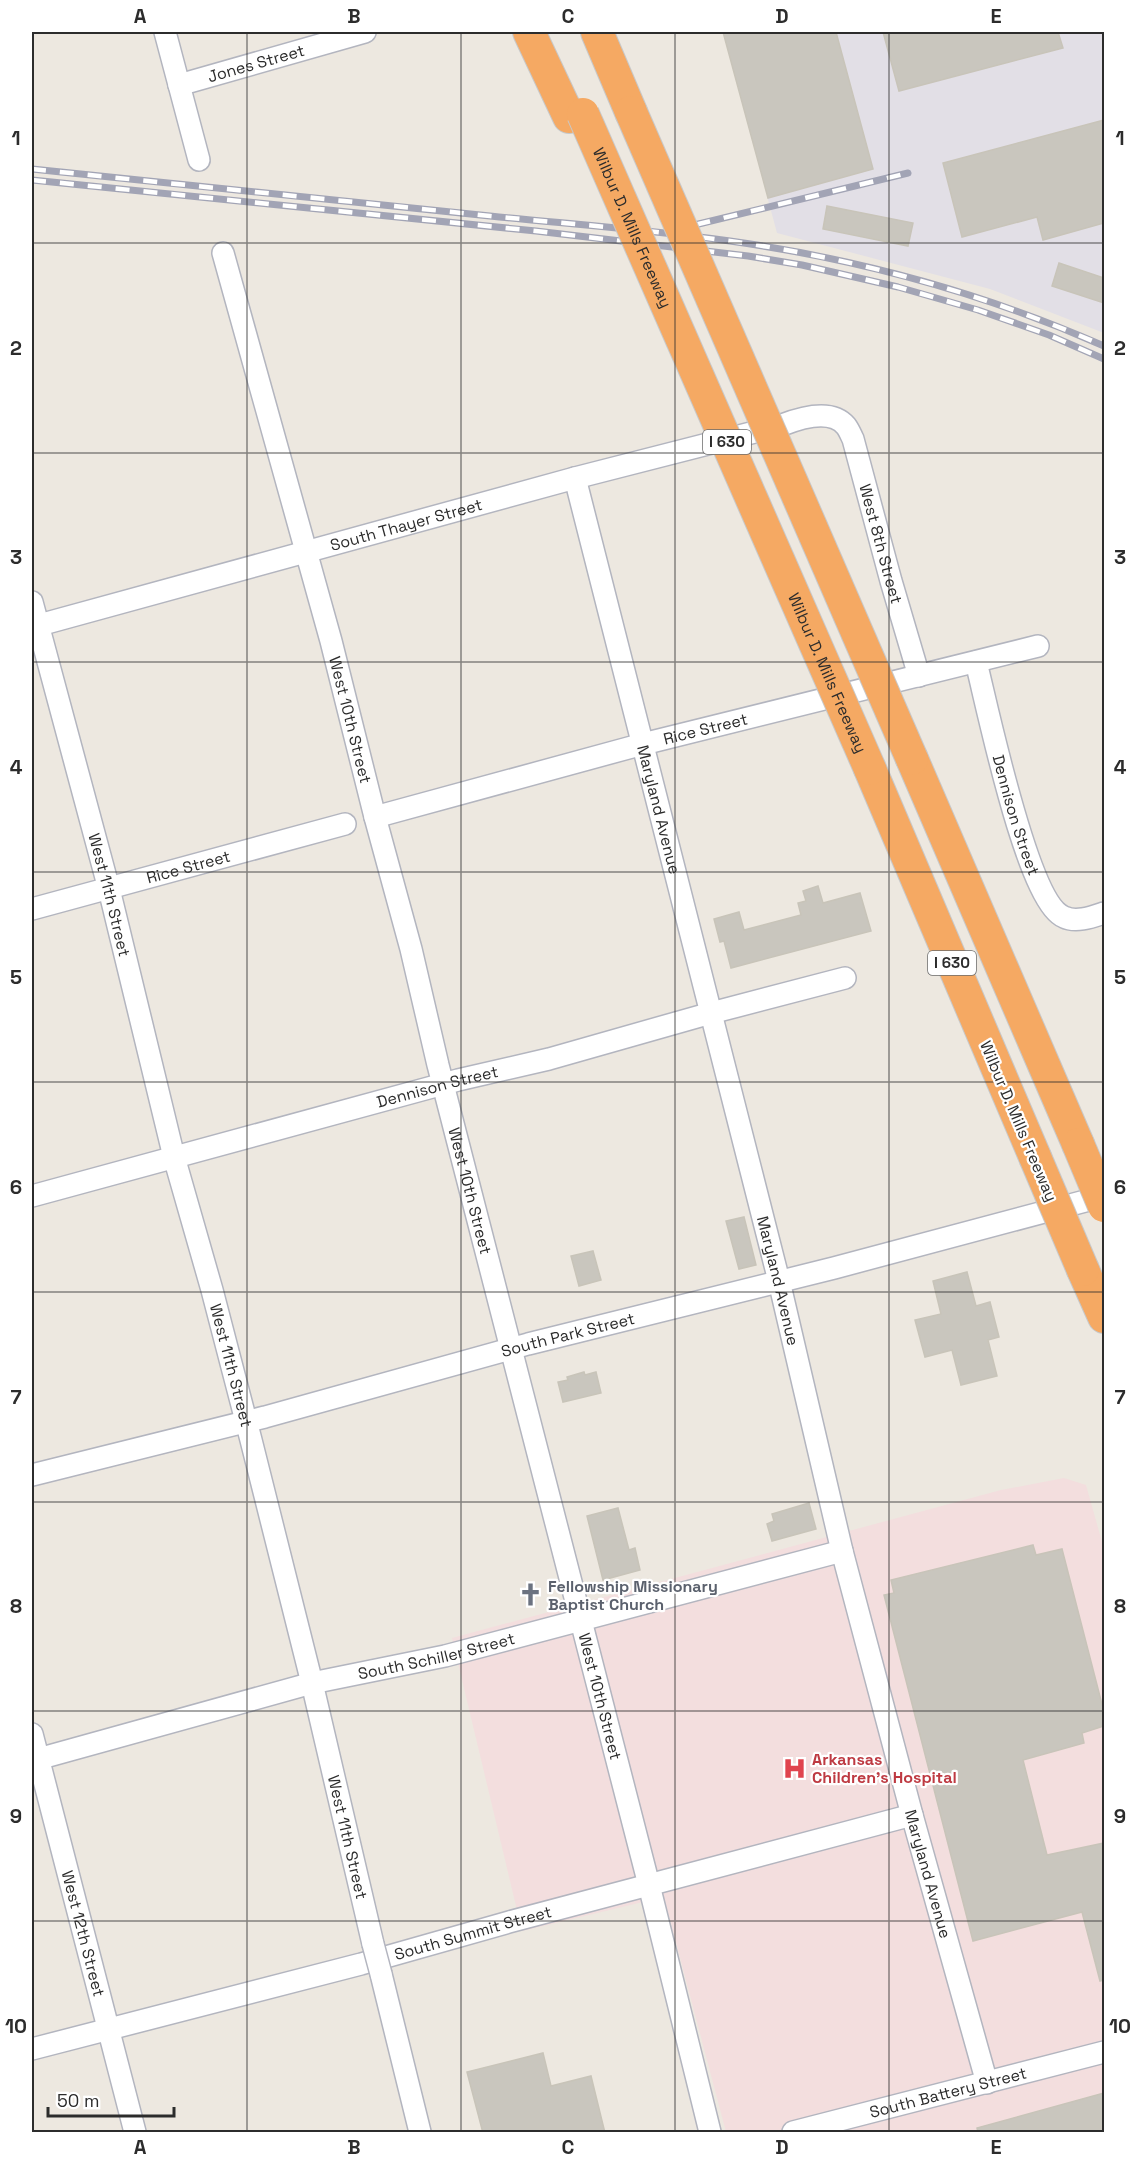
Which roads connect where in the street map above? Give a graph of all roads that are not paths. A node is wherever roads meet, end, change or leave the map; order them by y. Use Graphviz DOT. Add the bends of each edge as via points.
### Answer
graph roads {
  1 [pos="165,32"];
  2 [pos="365,32"];
  3 [pos="529,32"];
  4 [pos="550,32"];
  5 [pos="601,39"];
  6 [pos="179,85"];
  7 [pos="576,116"];
  8 [pos="199,160"];
  9 [pos="223,253"];
  10 [pos="833,418"];
  11 [pos="574,478"];
  12 [pos="305,553"];
  13 [pos="32,602"];
  14 [pos="34,626"];
  15 [pos="1038,646"];
  16 [pos="976,662"];
  17 [pos="919,676"];
  18 [pos="643,744"];
  19 [pos="375,817"];
  20 [pos="345,824"];
  21 [pos="109,889"];
  22 [pos="32,909"];
  23 [pos="1104,913"];
  24 [pos="845,978"];
  25 [pos="711,1013"];
  26 [pos="443,1084"];
  27 [pos="174,1157"];
  28 [pos="32,1196"];
  29 [pos="1104,1196"];
  30 [pos="1104,1206"];
  31 [pos="779,1281"];
  32 [pos="1104,1317"];
  33 [pos="511,1350"];
  34 [pos="246,1421"];
  35 [pos="32,1475"];
  36 [pos="842,1551"];
  37 [pos="580,1620"];
  38 [pos="312,1683"];
  39 [pos="32,1734"];
  40 [pos="35,1762"];
  41 [pos="912,1815"];
  42 [pos="649,1885"];
  43 [pos="108,2029"];
  44 [pos="32,2049"];
  45 [pos="1104,2052"];
  46 [pos="987,2083"];
  47 [pos="135,2133"];
  48 [pos="420,2133"];
  49 [pos="710,2133"];
  50 [pos="793,2133"];
  1 -- 6 [label="street"];
  2 -- 6 [label="street, Jones Street"];
  3 -- 7 [label="highway"];
  4 -- 7 [label="highway"];
  5 -- 30 [label="highway, I 630, bridge"];
  6 -- 8 [label="street"];
  7 -- 32 [label="highway, Wilbur D. Mills Freeway / I 630, bridge" via="637,238"];
  9 -- 12 [label="street, West 10th Street"];
  10 -- 11 [label="street, South Thayer Street" via="803,417"];
  10 -- 17 [label="street, West 8th Street" via="846,426 853,439"];
  11 -- 12 [label="street, South Thayer Street"];
  11 -- 18 [label="street, Maryland Avenue"];
  12 -- 14 [label="street, South Thayer Street"];
  12 -- 19 [label="street, West 10th Street"];
  13 -- 14 [label="street, West 11th Street"];
  14 -- 21 [label="street, West 11th Street" via="76,760"];
  15 -- 16 [label="street, Rice Street"];
  16 -- 17 [label="street, Rice Street"];
  16 -- 23 [label="street, Dennison Street" via="1013,809 1038,882 1054,910 1063,917 1087,918"];
  17 -- 18 [label="street, Rice Street"];
  18 -- 19 [label="street, Rice Street"];
  18 -- 25 [label="street, Maryland Avenue"];
  19 -- 26 [label="street, West 10th Street"];
  20 -- 21 [label="street, Rice Street"];
  21 -- 22 [label="street, Rice Street"];
  21 -- 27 [label="street, West 11th Street"];
  24 -- 25 [label="street, Dennison Street"];
  25 -- 26 [label="street, Dennison Street"];
  25 -- 31 [label="street, Maryland Avenue"];
  26 -- 27 [label="street, Dennison Street"];
  26 -- 33 [label="street, West 10th Street"];
  27 -- 28 [label="street, Dennison Street"];
  27 -- 34 [label="street, West 11th Street"];
  29 -- 31 [label="street, South Park Street"];
  31 -- 33 [label="street, South Park Street"];
  31 -- 36 [label="street, Maryland Avenue"];
  33 -- 34 [label="street, South Park Street"];
  33 -- 37 [label="street, West 10th Street"];
  34 -- 35 [label="street, South Park Street"];
  34 -- 38 [label="street, West 11th Street"];
  36 -- 37 [label="street, South Schiller Street"];
  36 -- 41 [label="street, Maryland Avenue"];
  37 -- 38 [label="street, South Schiller Street" via="445,1656"];
  37 -- 42 [label="street, West 10th Street"];
  38 -- 40 [label="street, South Schiller Street"];
  38 -- 48 [label="street, West 11th Street, bridge"];
  39 -- 40 [label="street, West 12th Street"];
  40 -- 43 [label="street, West 12th Street"];
  41 -- 42 [label="street, South Summit Street"];
  41 -- 46 [label="street, Maryland Avenue"];
  42 -- 43 [label="street, South Summit Street"];
  42 -- 49 [label="street, West 10th Street"];
  43 -- 44 [label="street, South Summit Street"];
  43 -- 47 [label="street, West 12th Street"];
  45 -- 46 [label="street, South Battery Street"];
  46 -- 50 [label="street, South Battery Street"];
}
